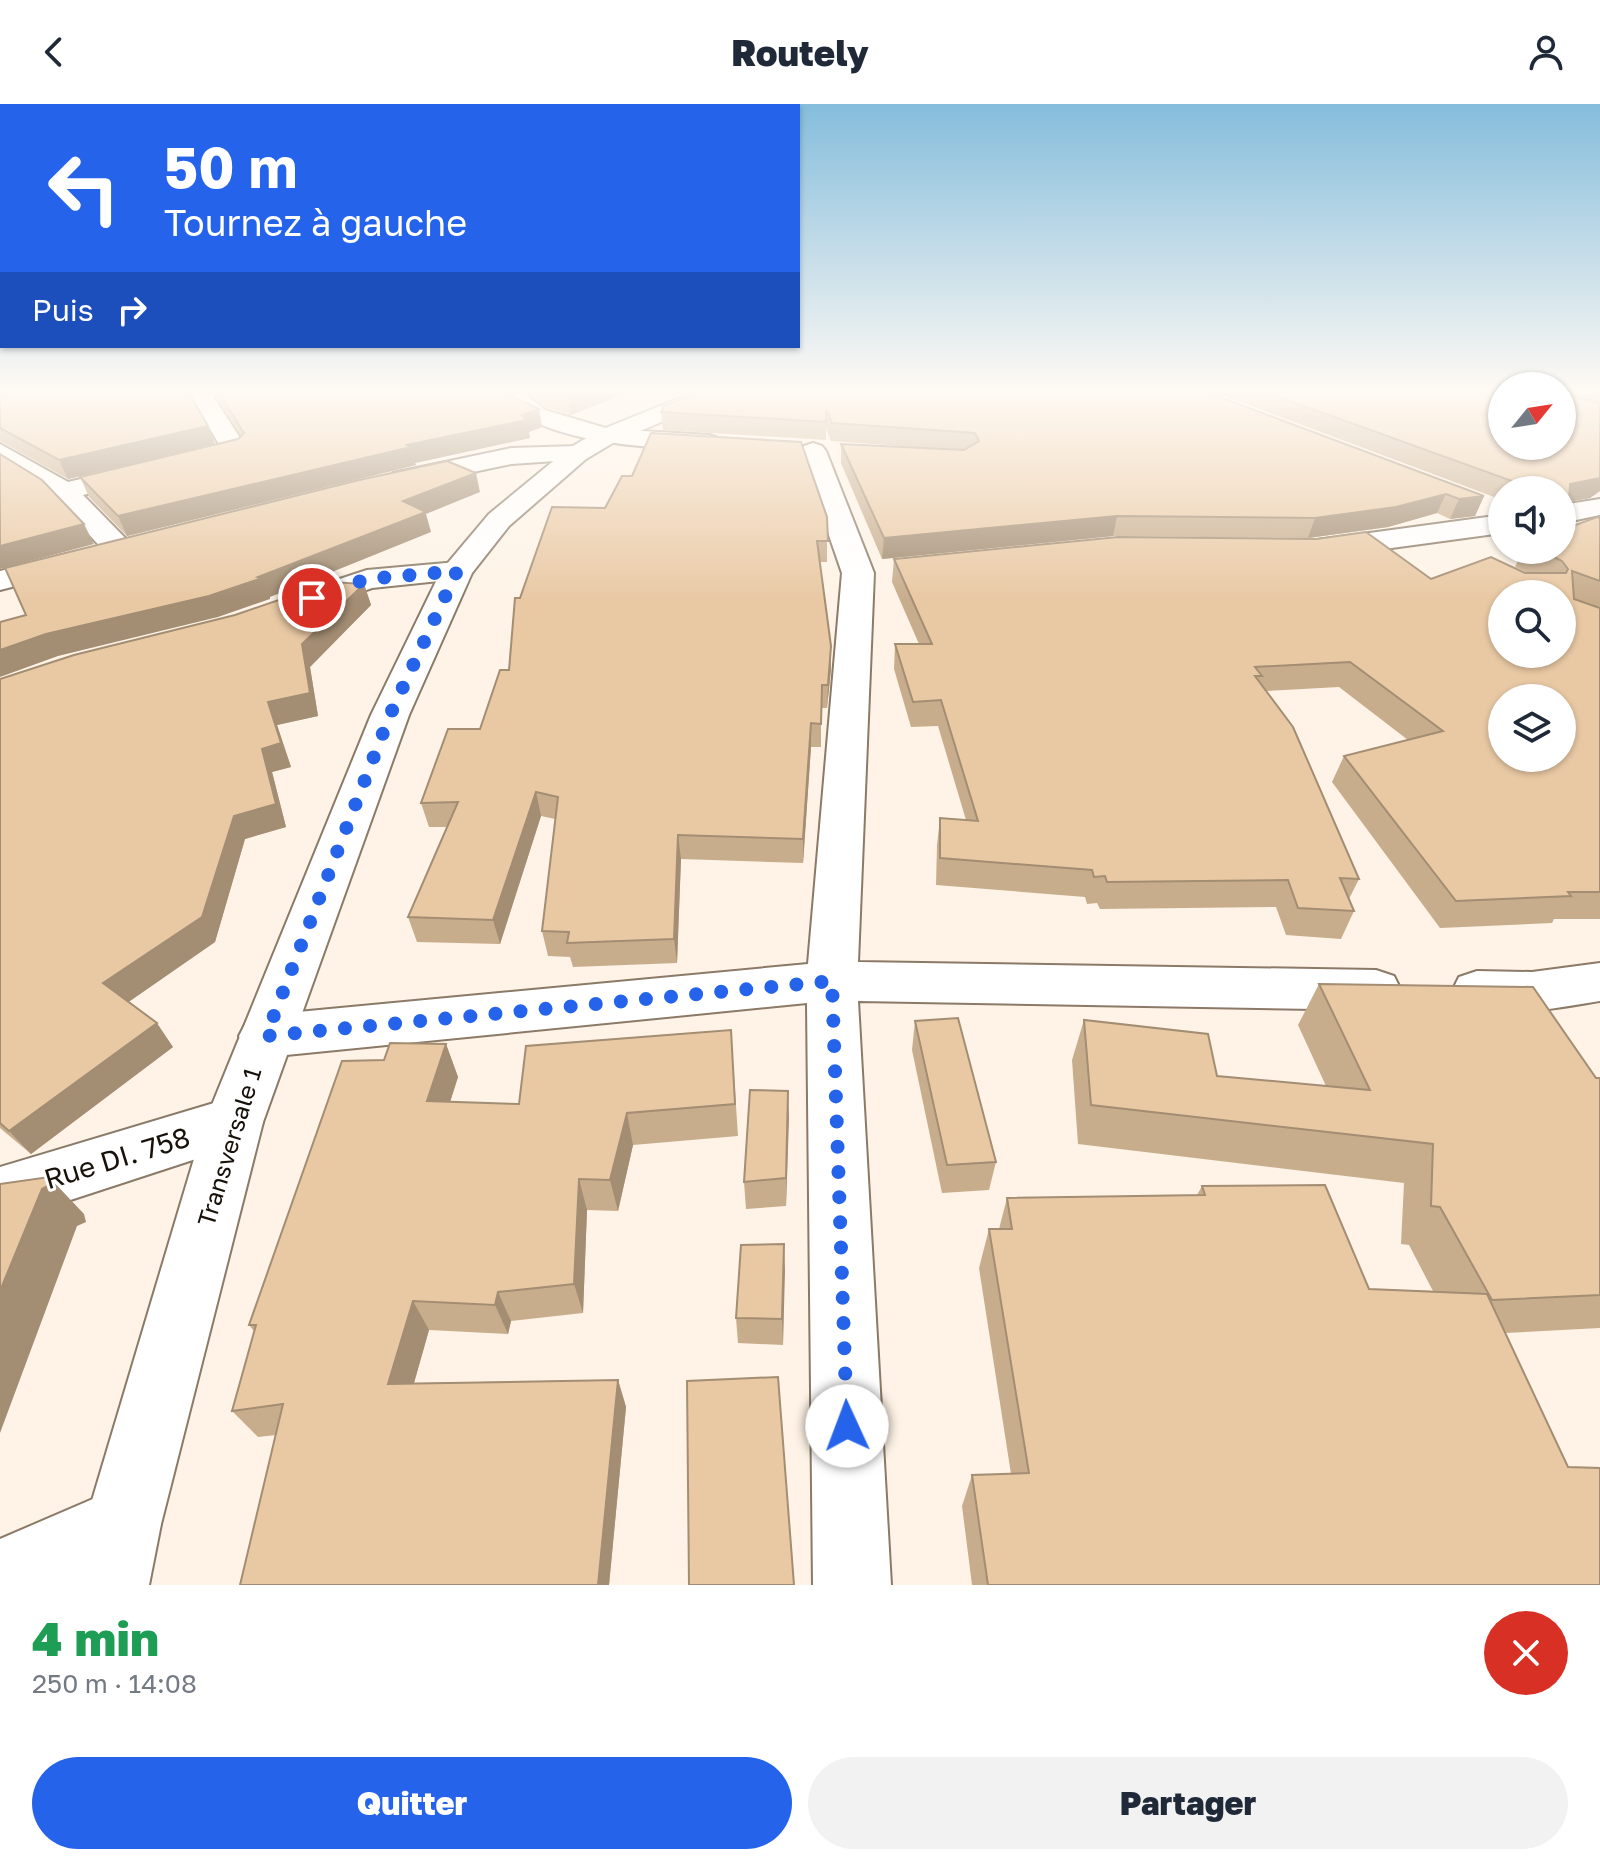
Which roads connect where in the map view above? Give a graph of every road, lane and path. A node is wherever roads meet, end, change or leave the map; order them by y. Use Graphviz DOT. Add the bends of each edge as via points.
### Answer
graph roads {
  1 [pos="17,462"];
  2 [pos="184,462"];
  3 [pos="483,462"];
  4 [pos="571,462"];
  5 [pos="819,462"];
  6 [pos="376,485"];
  7 [pos="64,491"];
  8 [pos="1472,501"];
  9 [pos="1488,507"];
  10 [pos="1600,507"];
  11 [pos="1576,511"];
  12 [pos="1488,526"];
  13 [pos="1425,536"];
  14 [pos="149,542"];
  15 [pos="119,549"];
  16 [pos="1293,550"];
  17 [pos="1467,558"];
  18 [pos="457,571"];
  19 [pos="0,581"];
  20 [pos="271,612"];
  21 [pos="832,981"];
  22 [pos="1600,982"];
  23 [pos="1532,992"];
  24 [pos="266,1036"];
  25 [pos="1566,1041"];
  26 [pos="234,1122"];
  27 [pos="0,1195"];
  28 [pos="117,1554"];
  29 [pos="0,1579"];
  30 [pos="852,1585"];
  1 -- 7 [label="street"];
  2 -- 7 [label="street"];
  3 -- 6 [label="street"];
  4 -- 18 [label="street, Transversale 1" via="499,520"];
  5 -- 21 [label="street" via="873,572"];
  7 -- 15 [label="street"];
  8 -- 9 [label="street"];
  10 -- 11 [label="street"];
  12 -- 13 [label="street"];
  13 -- 16 [label="street"];
  13 -- 17 [label="street"];
  14 -- 15 [label="street"];
  15 -- 19 [label="street"];
  18 -- 20 [label="street" via="367,579"];
  18 -- 24 [label="street, Transversale 1" via="390,715"];
  21 -- 23 [label="street"];
  21 -- 24 [label="street"];
  21 -- 30 [label="street"];
  22 -- 23 [label="street"];
  23 -- 25 [label="street"];
  24 -- 26 [label="street, Transversale 1"];
  26 -- 27 [label="street, Rue DI. 758"];
  26 -- 28 [label="street, Transversale 1"];
  28 -- 29 [label="street"];
}
